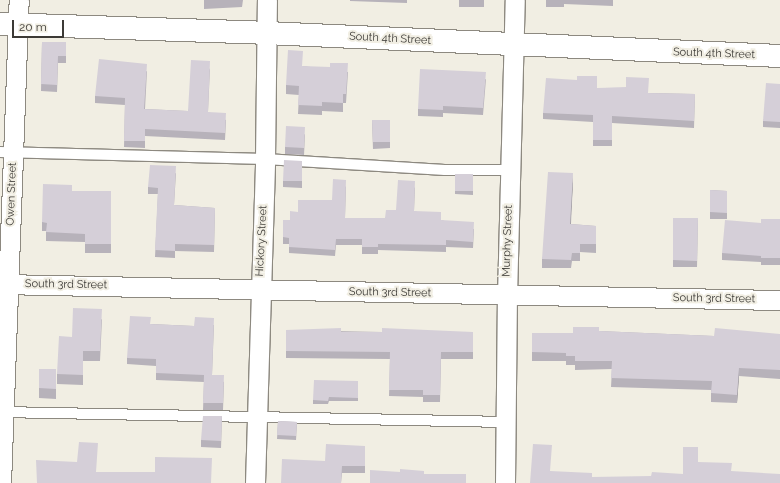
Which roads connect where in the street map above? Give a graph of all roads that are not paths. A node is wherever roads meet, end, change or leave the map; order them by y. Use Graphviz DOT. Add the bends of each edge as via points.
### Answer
graph roads {
  1 [pos="19,0"];
  2 [pos="267,0"];
  3 [pos="515,0"];
  4 [pos="9,24"];
  5 [pos="266,33"];
  6 [pos="515,45"];
  7 [pos="780,56"];
  8 [pos="7,152"];
  9 [pos="265,159"];
  10 [pos="511,170"];
  11 [pos="4,284"];
  12 [pos="260,290"];
  13 [pos="507,296"];
  14 [pos="780,300"];
  15 [pos="2,412"];
  16 [pos="256,415"];
  17 [pos="507,422"];
  18 [pos="1,483"];
  19 [pos="254,483"];
  20 [pos="506,483"];
  1 -- 4 [label="street, Owen Street"];
  2 -- 5 [label="street, Hickory Street"];
  3 -- 6 [label="street, Murphy Street"];
  4 -- 5 [label="main road, South 4th Street"];
  4 -- 8 [label="street, Owen Street"];
  5 -- 6 [label="main road, South 4th Street"];
  5 -- 9 [label="street, Hickory Street"];
  6 -- 7 [label="main road, South 4th Street"];
  6 -- 10 [label="street, Murphy Street"];
  8 -- 9 [label="lane"];
  8 -- 11 [label="street, Owen Street"];
  9 -- 10 [label="lane" via="444,170"];
  9 -- 12 [label="street, Hickory Street"];
  10 -- 13 [label="street, Murphy Street"];
  11 -- 12 [label="street, South 3rd Street"];
  11 -- 15 [label="street, Owen Street"];
  12 -- 13 [label="street, South 3rd Street"];
  12 -- 16 [label="street, Hickory Street"];
  13 -- 14 [label="street, South 3rd Street"];
  13 -- 17 [label="street, Murphy Street"];
  15 -- 16 [label="lane"];
  15 -- 18 [label="street, Owen Street"];
  16 -- 17 [label="lane"];
  16 -- 19 [label="street, Hickory Street"];
  17 -- 20 [label="street, Murphy Street"];
}
